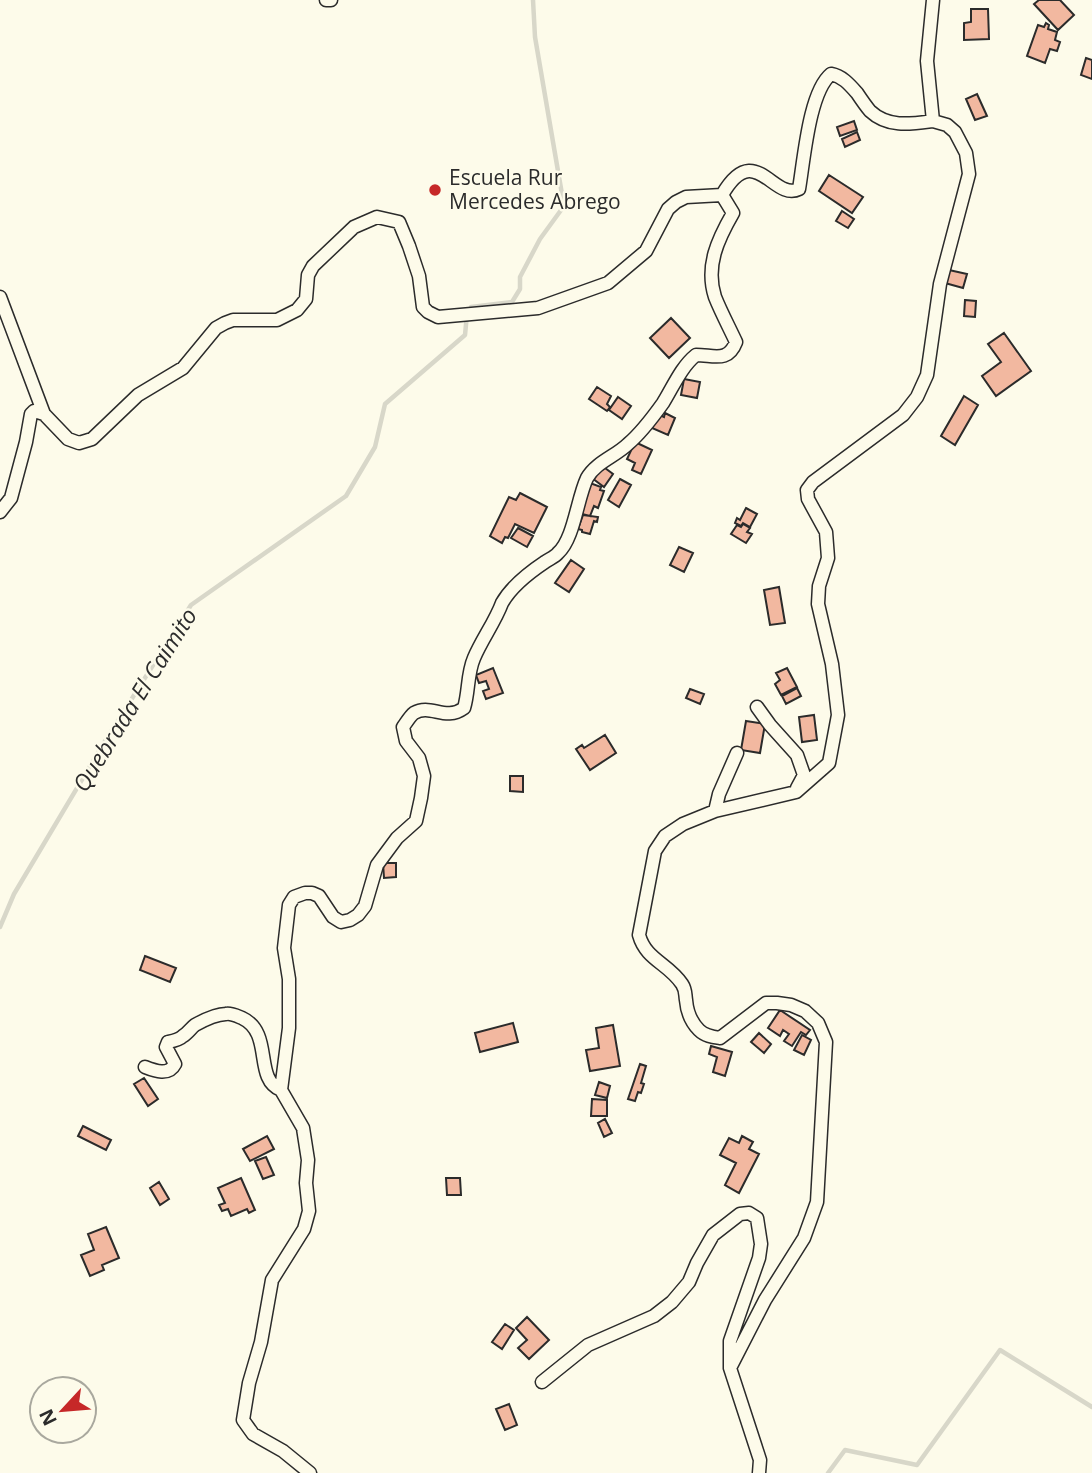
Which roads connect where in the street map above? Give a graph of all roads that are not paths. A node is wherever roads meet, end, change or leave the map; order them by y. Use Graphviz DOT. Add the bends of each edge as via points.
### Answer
graph roads {
  1 [pos="933,0"];
  2 [pos="933,121"];
  3 [pos="722,195"];
  4 [pos="0,297"];
  5 [pos="44,414"];
  6 [pos="0,512"];
  7 [pos="757,707"];
  8 [pos="737,753"];
  9 [pos="796,792"];
  10 [pos="715,811"];
  11 [pos="145,1068"];
  12 [pos="281,1090"];
  13 [pos="730,1368"];
  14 [pos="542,1382"];
  15 [pos="310,1473"];
  16 [pos="759,1473"];
  1 -- 2 [label="street" via="927,61"];
  2 -- 3 [label="street" via="891,123 872,112 839,76 831,74 820,87 808,129 799,189 789,191 768,178 745,172"];
  2 -- 9 [label="street" via="955,132 966,153 969,174 940,284 927,375 903,415 807,490 826,531 828,558 818,604 838,715 829,763"];
  3 -- 5 [label="street" via="676,202 646,251 608,284 538,309 438,317 422,307 419,276 399,222 377,217 354,228 313,266 306,299 297,310 277,320 233,320 216,328 183,368 138,395 92,439 79,443 68,439"];
  3 -- 12 [label="street" via="733,213 713,257 713,285 736,342 734,348 721,357 696,355 643,427 588,477 566,543 502,603 474,659 464,708 456,714 426,709 413,713 403,727 424,776 416,821 377,865 358,915 341,922 312,893 294,897 289,905 284,948 289,1028"];
  4 -- 5 [label="street"];
  5 -- 6 [label="street" via="31,414 11,498"];
  7 -- 9 [label="street" via="797,755 804,775"];
  8 -- 10 [label="street"];
  9 -- 10 [label="street"];
  10 -- 13 [label="street" via="665,836 655,851 639,935 642,944 685,988 690,1017 701,1032 720,1038 766,1003 791,1004 818,1023 826,1042 817,1202 804,1238"];
  11 -- 12 [label="street" via="166,1072 173,1068 168,1042 225,1013 245,1019 254,1028 267,1076"];
  12 -- 15 [label="street" via="303,1128 309,1210 304,1229 272,1280 243,1420 253,1434"];
  13 -- 14 [label="street" via="730,1342 760,1258 757,1218 749,1213 740,1214 713,1235 689,1282 672,1302 588,1345"];
  13 -- 16 [label="street" via="760,1460"];
}
